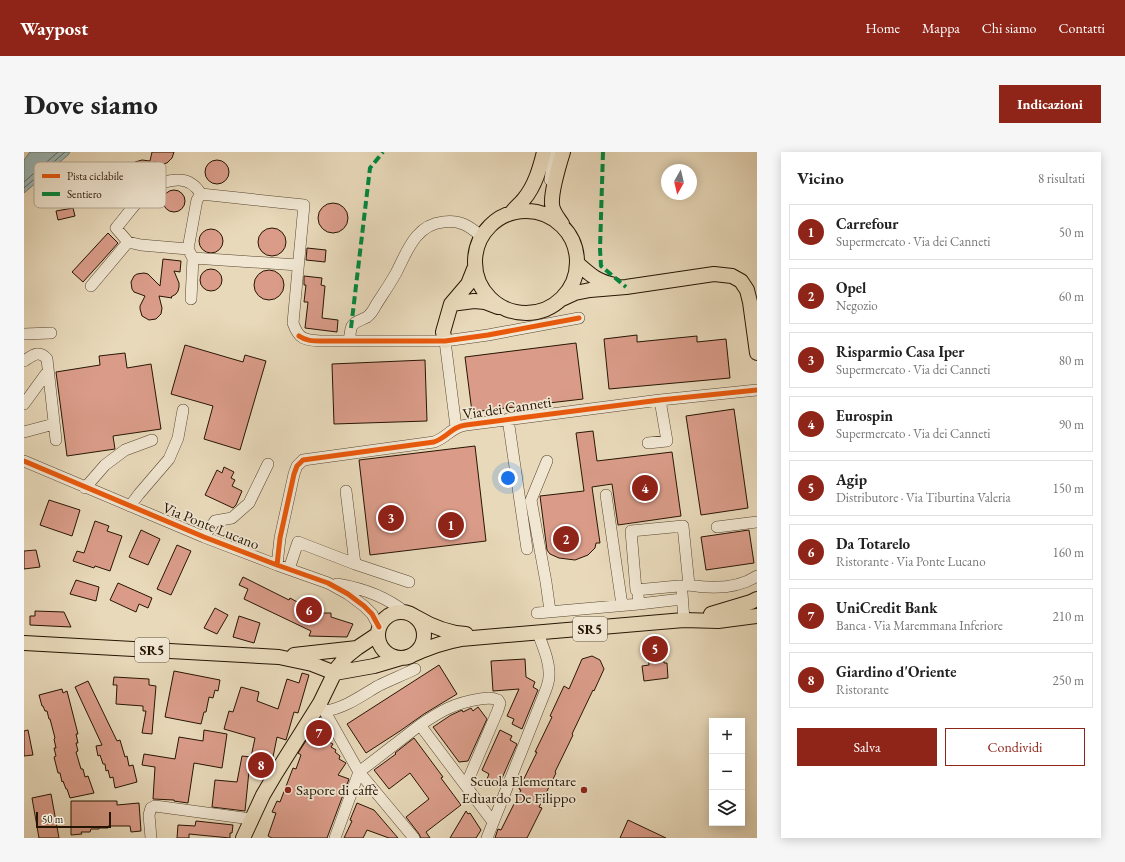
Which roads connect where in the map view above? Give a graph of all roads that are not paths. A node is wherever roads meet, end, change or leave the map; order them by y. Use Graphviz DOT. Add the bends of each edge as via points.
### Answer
graph roads {
  1 [pos="544,152"];
  2 [pos="554,152"];
  3 [pos="563,152"];
  4 [pos="166,181"];
  5 [pos="201,194"];
  6 [pos="552,205"];
  7 [pos="134,208"];
  8 [pos="511,213"];
  9 [pos="564,228"];
  10 [pos="476,232"];
  11 [pos="128,242"];
  12 [pos="190,253"];
  13 [pos="577,263"];
  14 [pos="298,265"];
  15 [pos="474,269"];
  16 [pos="91,286"];
  17 [pos="626,287"];
  18 [pos="561,299"];
  19 [pos="190,300"];
  20 [pos="451,304"];
  21 [pos="505,309"];
  22 [pos="579,318"];
  23 [pos="51,333"];
  24 [pos="24,334"];
  25 [pos="349,341"];
  26 [pos="445,341"];
  27 [pos="757,353"];
  28 [pos="24,361"];
  29 [pos="48,371"];
  30 [pos="757,390"];
  31 [pos="660,400"];
  32 [pos="24,404"];
  33 [pos="183,410"];
  34 [pos="508,419"];
  35 [pos="54,424"];
  36 [pos="456,427"];
  37 [pos="24,432"];
  38 [pos="56,440"];
  39 [pos="152,440"];
  40 [pos="648,443"];
  41 [pos="547,461"];
  42 [pos="24,462"];
  43 [pos="268,464"];
  44 [pos="85,488"];
  45 [pos="346,491"];
  46 [pos="606,495"];
  47 [pos="130,506"];
  48 [pos="757,522"];
  49 [pos="717,527"];
  50 [pos="204,537"];
  51 [pos="527,549"];
  52 [pos="355,564"];
  53 [pos="277,565"];
  54 [pos="288,569"];
  55 [pos="757,576"];
  56 [pos="409,582"];
  57 [pos="328,583"];
  58 [pos="685,585"];
  59 [pos="636,590"];
  60 [pos="682,599"];
  61 [pos="757,599"];
  62 [pos="639,604"];
  63 [pos="622,605"];
  64 [pos="550,611"];
  65 [pos="537,612"];
  66 [pos="410,615"];
  67 [pos="757,616"];
  68 [pos="688,620"];
  69 [pos="378,630"];
  70 [pos="538,633"];
  71 [pos="488,636"];
  72 [pos="24,643"];
  73 [pos="357,648"];
  74 [pos="279,657"];
  75 [pos="409,661"];
  76 [pos="335,673"];
  77 [pos="323,707"];
  78 [pos="420,725"];
  79 [pos="359,772"];
  80 [pos="466,785"];
  81 [pos="251,819"];
  82 [pos="493,822"];
  83 [pos="403,833"];
  84 [pos="151,838"];
  85 [pos="243,838"];
  86 [pos="335,838"];
  87 [pos="414,838"];
  88 [pos="487,838"];
  1 -- 8 [label="main road" via="530,190"];
  2 -- 6 [label="street" via="549,188"];
  3 -- 6 [label="main road"];
  4 -- 5 [label="street" via="187,181"];
  5 -- 12 [label="street" via="196,205"];
  5 -- 14 [label="street" via="304,206"];
  6 -- 9 [label="main road"];
  7 -- 11 [label="street" via="116,228"];
  8 -- 9 [label="main road" via="539,212 557,221"];
  8 -- 10 [label="main road"];
  9 -- 13 [label="main road" via="574,244"];
  10 -- 15 [label="main road"];
  10 -- 25 [label="street" via="452,221 438,222 424,228 406,250 373,310 367,317 352,325"];
  11 -- 12 [label="street"];
  11 -- 16 [label="street"];
  12 -- 14 [label="street"];
  12 -- 19 [label="street"];
  13 -- 17 [label="main road" via="595,278"];
  13 -- 18 [label="main road" via="571,286"];
  14 -- 25 [label="street" via="293,323 296,332 299,336 313,341"];
  15 -- 20 [label="main road" via="468,284"];
  15 -- 21 [label="main road" via="483,290"];
  17 -- 18 [label="main road" via="590,290"];
  17 -- 27 [label="main road" via="714,274 732,276 747,290"];
  18 -- 21 [label="main road" via="549,308 535,312 520,313"];
  20 -- 21 [label="main road" via="485,302"];
  20 -- 26 [label="main road" via="443,332"];
  22 -- 26 [label="street" via="488,336"];
  23 -- 24 [label="street"];
  25 -- 26 [label="street"];
  26 -- 36 [label="street"];
  28 -- 29 [label="street" via="35,354 41,354 46,359"];
  29 -- 32 [label="street"];
  29 -- 35 [label="street"];
  30 -- 31 [label="street, Via dei Canneti"];
  31 -- 34 [label="street, Via dei Canneti"];
  31 -- 40 [label="street" via="666,441"];
  33 -- 47 [label="street" via="178,438 169,458"];
  34 -- 36 [label="street, Via dei Canneti"];
  34 -- 51 [label="street"];
  35 -- 37 [label="street"];
  35 -- 38 [label="street"];
  36 -- 53 [label="street, Via dei Canneti" via="434,442 311,458 300,462 294,474 282,527"];
  39 -- 44 [label="street" via="125,450 105,465"];
  41 -- 64 [label="street" via="531,500"];
  42 -- 44 [label="street, Via Ponte Lucano"];
  43 -- 50 [label="street" via="249,503 232,518 216,521"];
  44 -- 47 [label="street, Via Ponte Lucano"];
  45 -- 52 [label="street"];
  46 -- 63 [label="street"];
  47 -- 50 [label="street, Via Ponte Lucano"];
  48 -- 49 [label="street"];
  50 -- 53 [label="street, Via Ponte Lucano"];
  52 -- 54 [label="street" via="298,542"];
  52 -- 56 [label="street"];
  53 -- 54 [label="street, Via Ponte Lucano"];
  54 -- 57 [label="street, Via Ponte Lucano"];
  55 -- 58 [label="street" via="726,587"];
  57 -- 66 [label="street, Via Ponte Lucano" via="374,594"];
  57 -- 69 [label="street, Via Ponte Lucano" via="364,606 372,614"];
  58 -- 59 [label="street"];
  58 -- 59 [label="street" via="683,526 631,531"];
  58 -- 60 [label="street"];
  59 -- 62 [label="street"];
  60 -- 62 [label="street"];
  60 -- 68 [label="street"];
  61 -- 68 [label="main road"];
  62 -- 63 [label="street"];
  63 -- 64 [label="street"];
  64 -- 65 [label="street"];
  66 -- 69 [label="main road" via="393,613 382,621"];
  66 -- 71 [label="main road" via="452,632"];
  66 -- 75 [label="main road" via="420,623 424,638"];
  67 -- 68 [label="main road" via="718,621"];
  68 -- 70 [label="main road, SR5"];
  69 -- 73 [label="main road"];
  69 -- 75 [label="main road" via="382,648 394,657"];
  70 -- 71 [label="main road, SR5"];
  70 -- 82 [label="street" via="548,663 549,680"];
  71 -- 75 [label="main road" via="441,643 421,651"];
  72 -- 74 [label="main road, SR5"];
  73 -- 74 [label="main road"];
  73 -- 76 [label="main road" via="347,656"];
  74 -- 76 [label="main road" via="312,664"];
  75 -- 76 [label="main road"];
  75 -- 77 [label="street" via="378,687 349,704 333,710"];
  76 -- 77 [label="main road"];
  77 -- 79 [label="street"];
  77 -- 81 [label="main road" via="276,773"];
  78 -- 79 [label="street"];
  78 -- 80 [label="street"];
  78 -- 80 [label="street" via="461,702 483,698 498,700 500,705"];
  79 -- 83 [label="street"];
  79 -- 86 [label="street"];
  80 -- 82 [label="street"];
  81 -- 84 [label="street" via="155,806 149,812"];
  81 -- 85 [label="main road"];
  82 -- 88 [label="street"];
  83 -- 87 [label="street"];
}
